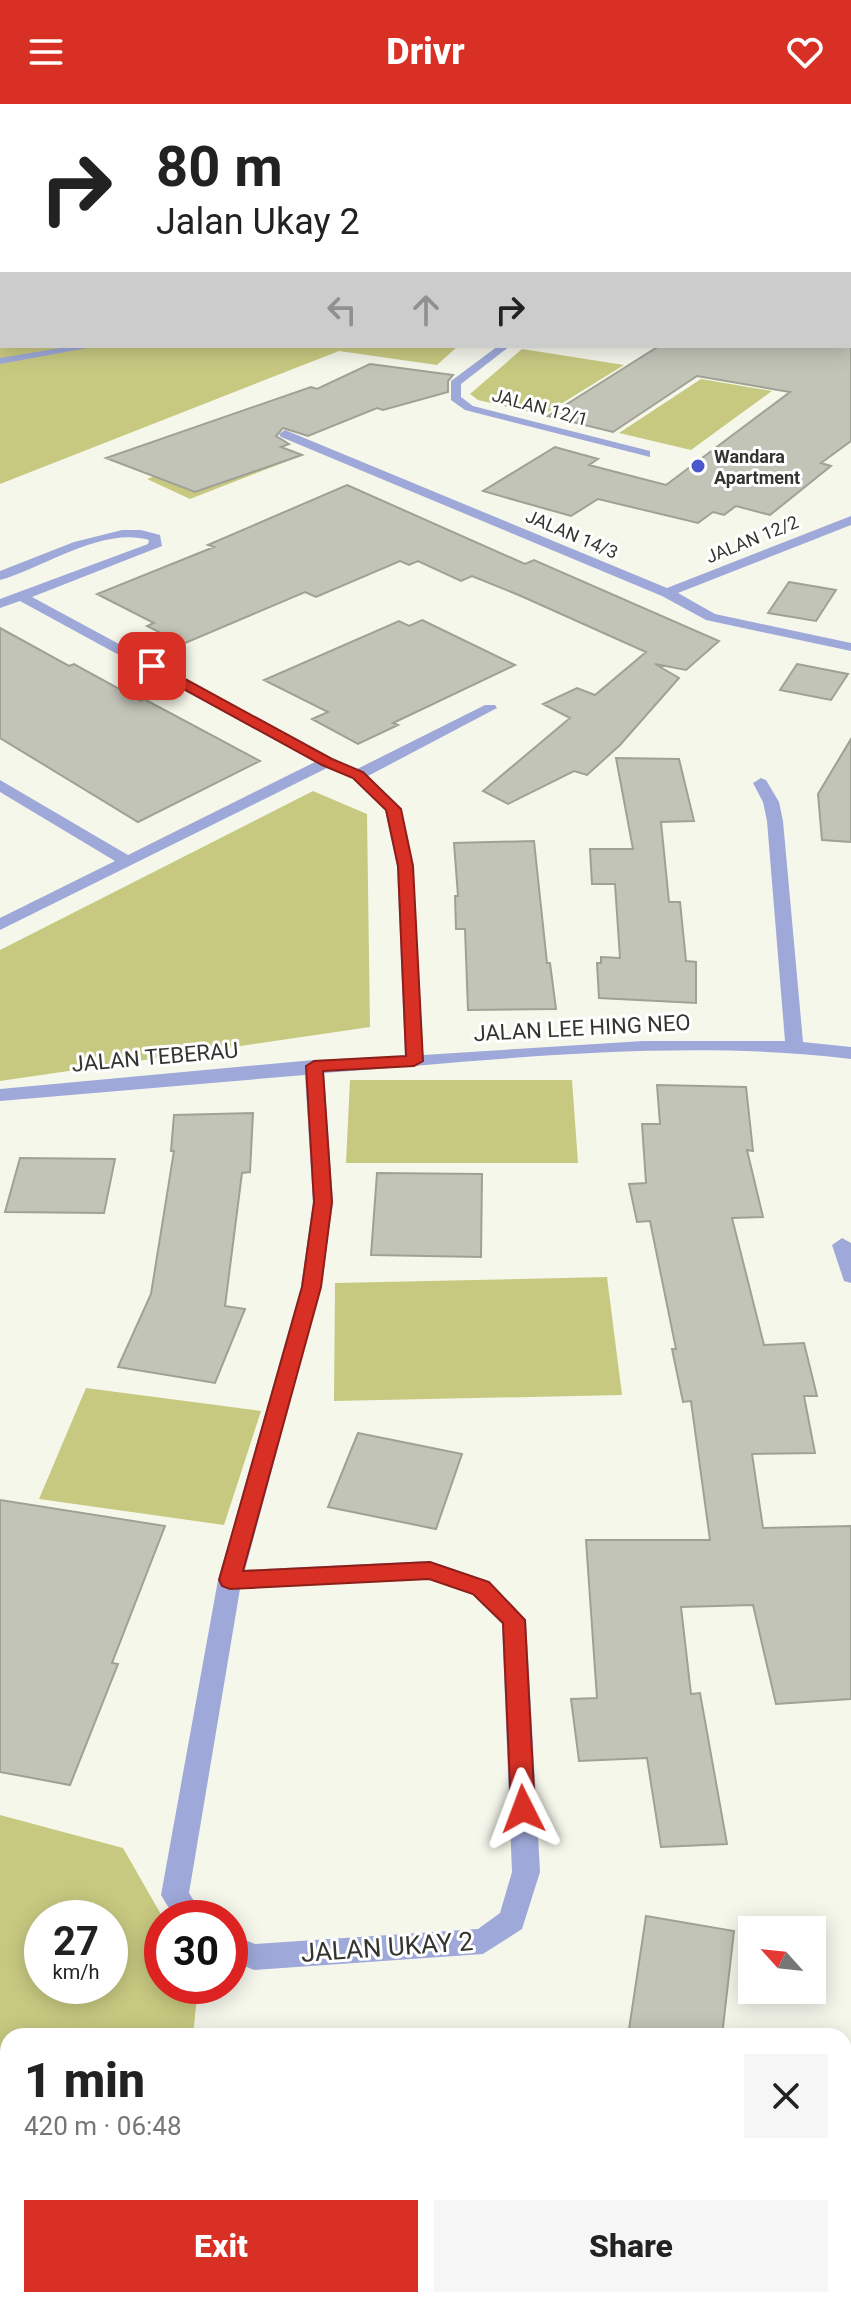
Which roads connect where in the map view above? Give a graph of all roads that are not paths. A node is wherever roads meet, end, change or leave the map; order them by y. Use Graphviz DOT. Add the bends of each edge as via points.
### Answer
graph roads {
  1 [pos="81,348"];
  2 [pos="502,348"];
  3 [pos="0,361"];
  4 [pos="285,434"];
  5 [pos="646,454"];
  6 [pos="851,520"];
  7 [pos="0,576"];
  8 [pos="667,593"];
  9 [pos="21,596"];
  10 [pos="0,604"];
  11 [pos="851,647"];
  12 [pos="490,708"];
  13 [pos="327,762"];
  14 [pos="358,775"];
  15 [pos="761,783"];
  16 [pos="0,785"];
  17 [pos="126,861"];
  18 [pos="0,925"];
  19 [pos="794,1044"];
  20 [pos="851,1053"];
  21 [pos="414,1061"];
  22 [pos="314,1066"];
  23 [pos="0,1095"];
  24 [pos="842,1245"];
  25 [pos="851,1276"];
  26 [pos="230,1580"];
  27 [pos="178,1900"];
  28 [pos="248,1954"];
  1 -- 3 [label="street"];
  2 -- 5 [label="street, JALAN 12/1" via="455,383 455,398 469,408"];
  4 -- 8 [label="street, JALAN 14/3"];
  6 -- 8 [label="street, JALAN 12/2"];
  7 -- 9 [label="street" via="103,538 133,532 155,538 155,546"];
  8 -- 11 [label="street, JALAN 14/3" via="711,617"];
  9 -- 10 [label="street"];
  9 -- 13 [label="street"];
  12 -- 14 [label="street"];
  13 -- 14 [label="street"];
  13 -- 17 [label="street"];
  14 -- 21 [label="street" via="393,809 405,866"];
  15 -- 19 [label="street" via="775,821"];
  16 -- 17 [label="street"];
  17 -- 18 [label="street"];
  19 -- 20 [label="street, JALAN LEE HING NEO"];
  19 -- 21 [label="street, JALAN LEE HING NEO"];
  21 -- 22 [label="street, JALAN LEE HING NEO"];
  22 -- 23 [label="street, JALAN TEBERAU"];
  22 -- 26 [label="street" via="323,1202 311,1287"];
  24 -- 25 [label="street"];
  26 -- 27 [label="street" via="175,1895"];
  26 -- 28 [label="street, JALAN UKAY 2" via="430,1570 481,1588 514,1620 526,1872 512,1920 483,1941"];
}
